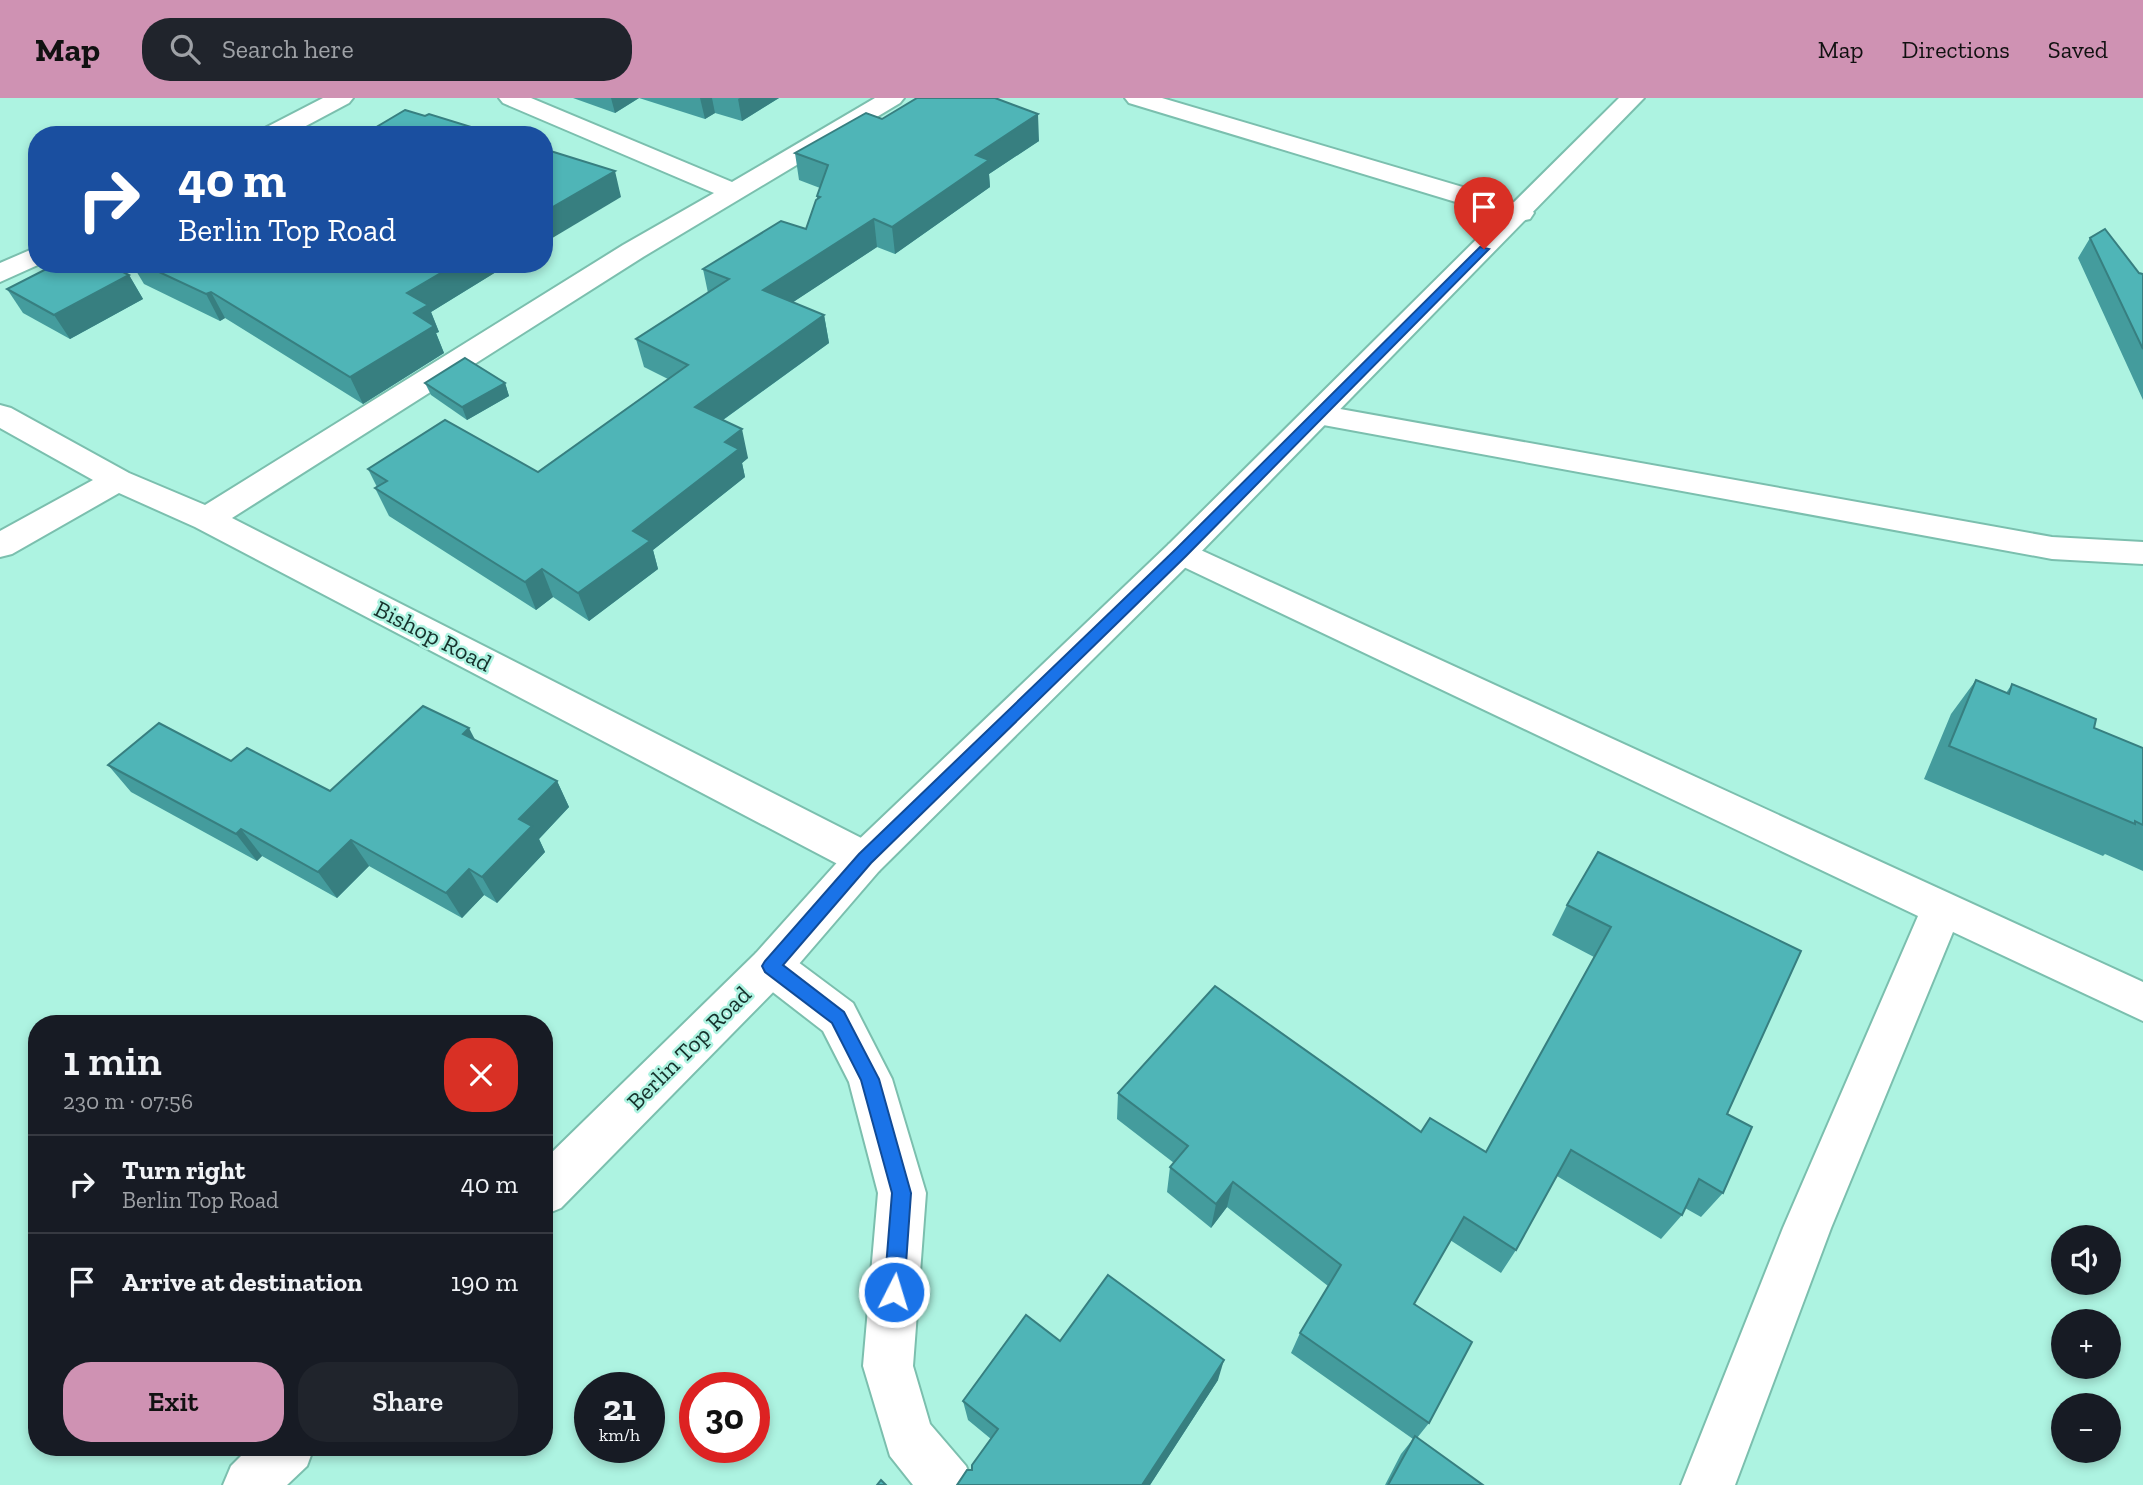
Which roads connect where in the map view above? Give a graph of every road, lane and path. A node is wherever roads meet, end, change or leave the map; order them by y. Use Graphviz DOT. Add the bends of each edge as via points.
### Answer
graph roads {
  1 [pos="341,98"];
  2 [pos="512,98"];
  3 [pos="892,98"];
  4 [pos="1137,98"];
  5 [pos="1632,98"];
  6 [pos="287,126"];
  7 [pos="732,191"];
  8 [pos="1521,213"];
  9 [pos="28,260"];
  10 [pos="0,274"];
  11 [pos="0,415"];
  12 [pos="1318,415"];
  13 [pos="118,480"];
  14 [pos="207,519"];
  15 [pos="0,546"];
  16 [pos="1181,552"];
  17 [pos="2143,553"];
  18 [pos="865,859"];
  19 [pos="1942,908"];
  20 [pos="771,966"];
  21 [pos="2143,1002"];
  22 [pos="553,1183"];
  23 [pos="279,1456"];
  24 [pos="250,1485"];
  25 [pos="947,1485"];
  26 [pos="1708,1485"];
  1 -- 6 [label="street"];
  2 -- 7 [label="street"];
  3 -- 7 [label="street"];
  4 -- 8 [label="street"];
  5 -- 8 [label="street, Berlin Top Road"];
  7 -- 14 [label="street"];
  8 -- 12 [label="street, Berlin Top Road"];
  9 -- 10 [label="street"];
  11 -- 13 [label="street, Bishop Road"];
  12 -- 16 [label="street, Berlin Top Road"];
  12 -- 17 [label="street" via="2052,548"];
  13 -- 14 [label="street, Bishop Road"];
  13 -- 15 [label="street"];
  14 -- 18 [label="street, Bishop Road"];
  16 -- 18 [label="street, Berlin Top Road"];
  16 -- 19 [label="street"];
  18 -- 20 [label="street, Berlin Top Road"];
  19 -- 21 [label="street"];
  19 -- 26 [label="street" via="1807,1228"];
  20 -- 22 [label="street, Berlin Top Road"];
  20 -- 25 [label="street" via="838,1017 870,1079 902,1193 888,1366 908,1438"];
  23 -- 24 [label="street"];
}
